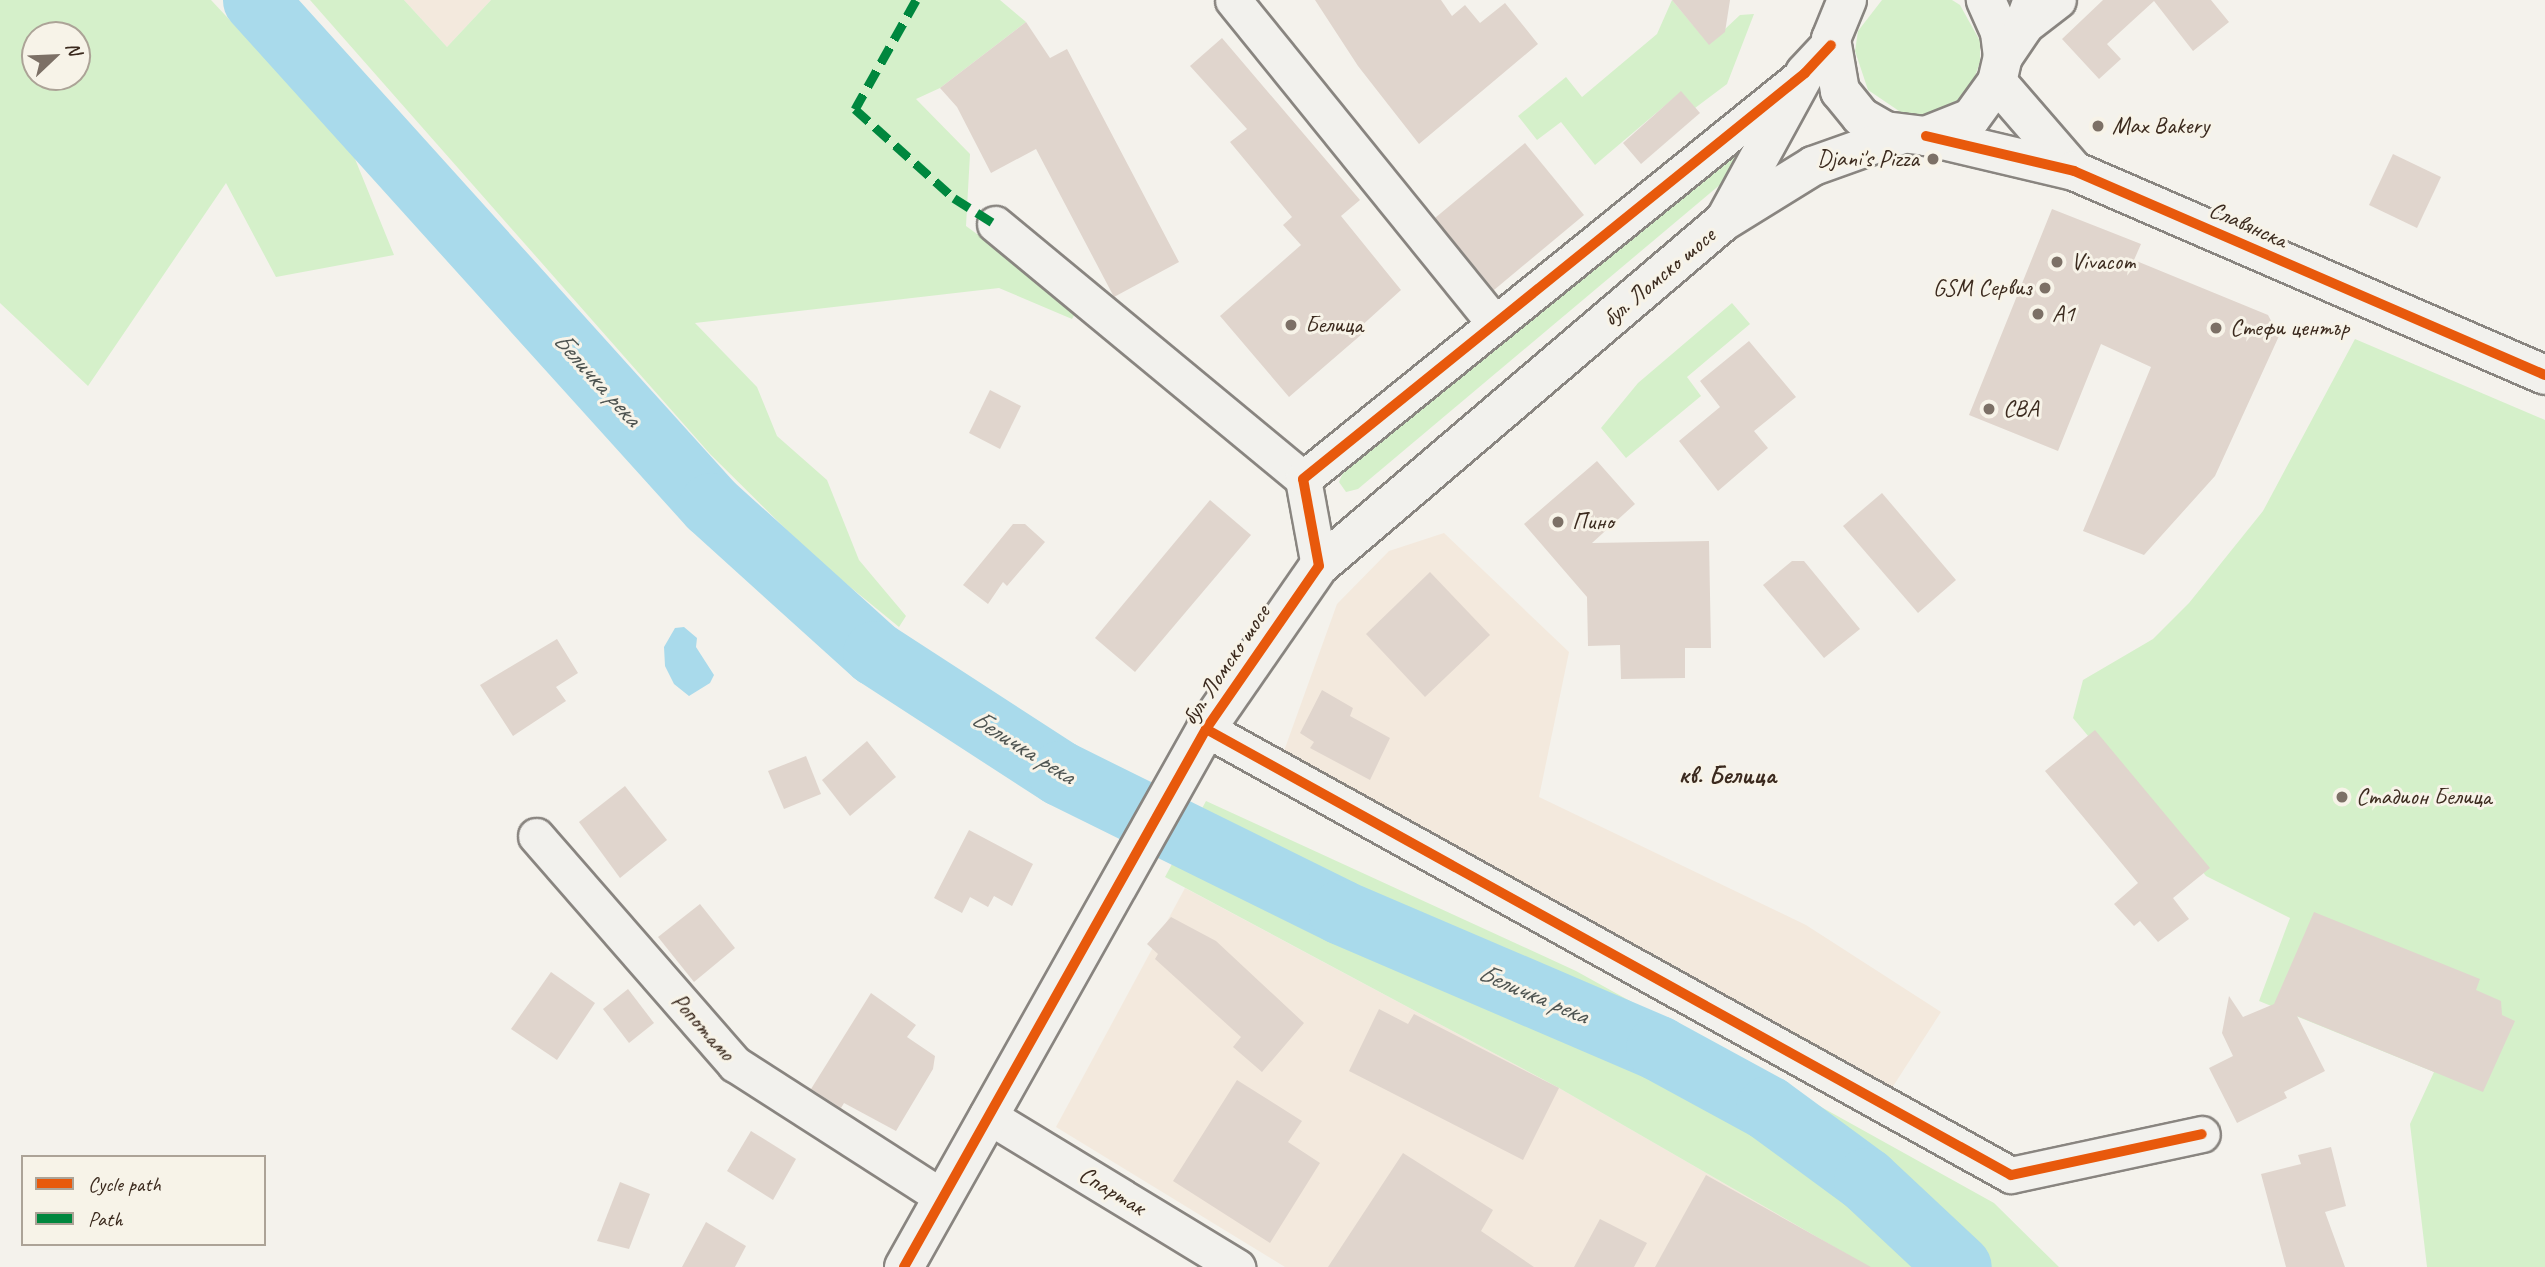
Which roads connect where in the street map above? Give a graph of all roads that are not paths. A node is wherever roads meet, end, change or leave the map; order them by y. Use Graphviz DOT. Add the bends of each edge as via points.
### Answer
graph roads {
  1 [pos="1233,0"];
  2 [pos="1986,0"];
  3 [pos="2058,0"];
  4 [pos="1829,29"];
  5 [pos="2014,41"];
  6 [pos="1913,136"];
  7 [pos="2074,171"];
  8 [pos="1724,221"];
  9 [pos="995,224"];
  10 [pos="1495,323"];
  11 [pos="2545,375"];
  12 [pos="1303,479"];
  13 [pos="1319,566"];
  14 [pos="1206,729"];
  15 [pos="536,836"];
  16 [pos="987,1115"];
  17 [pos="2202,1134"];
  18 [pos="942,1196"];
  19 [pos="904,1267"];
  20 [pos="1237,1267"];
  1 -- 10 [label="street"];
  2 -- 5 [label="main road" via="2000,32"];
  3 -- 5 [label="street"];
  4 -- 6 [label="main road, Славянска" via="1833,74 1849,105 1861,117"];
  4 -- 8 [label="main road, бул. Ломско шосе"];
  4 -- 10 [label="street"];
  5 -- 6 [label="main road, бул. Ломско шосе" via="1971,118"];
  5 -- 7 [label="main road, Славянска"];
  6 -- 7 [label="main road, Славянска"];
  6 -- 8 [label="main road, бул. Ломско шосе" via="1813,166"];
  7 -- 11 [label="main road, Славянска"];
  8 -- 13 [label="main road, бул. Ломско шосе"];
  9 -- 12 [label="street"];
  10 -- 12 [label="street"];
  12 -- 13 [label="street"];
  13 -- 14 [label="main road, бул. Ломско шосе"];
  14 -- 16 [label="main road, бул. Ломско шосе"];
  14 -- 17 [label="street" via="2011,1175"];
  15 -- 18 [label="street, Ропотамо" via="735,1065"];
  16 -- 18 [label="main road, бул. Ломско шосе"];
  16 -- 20 [label="street, Спартак"];
  18 -- 19 [label="main road, бул. Ломско шосе"];
}
